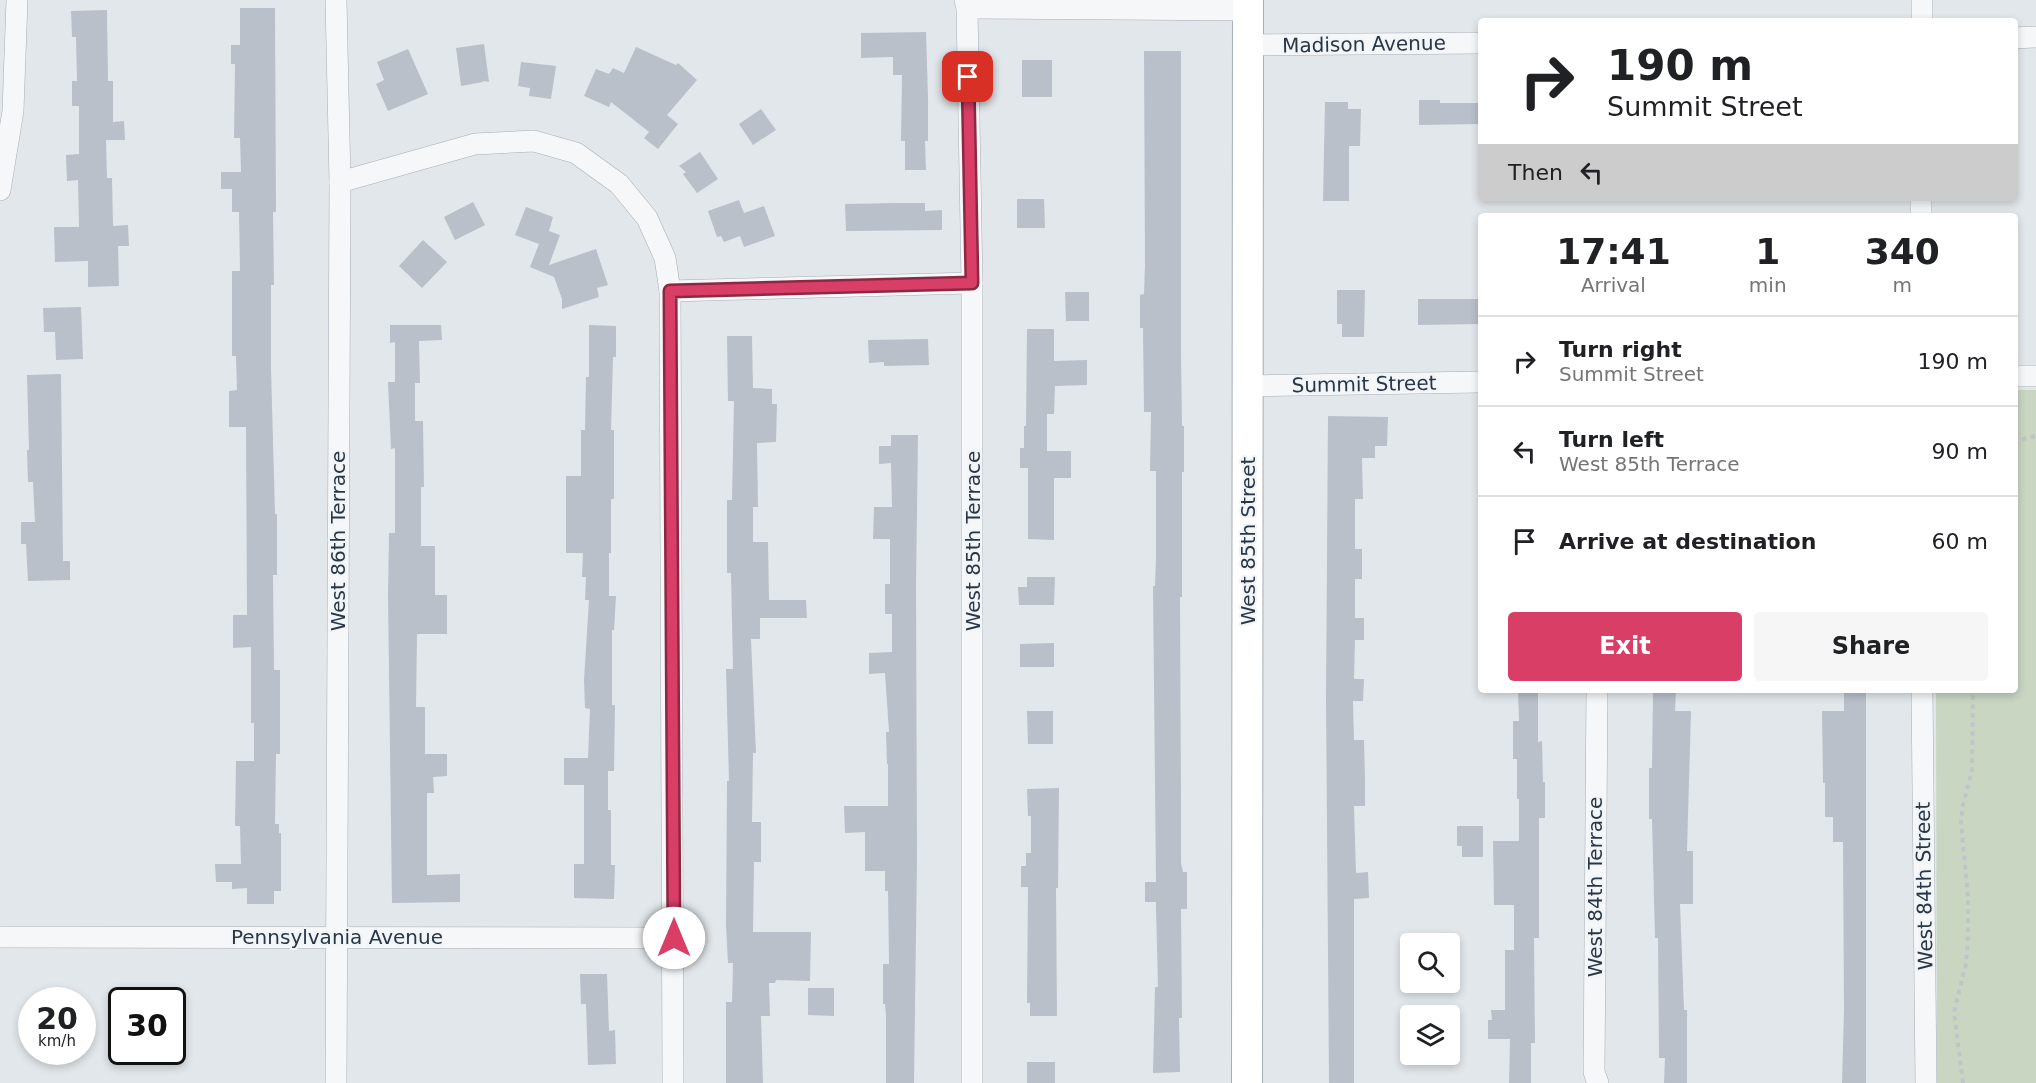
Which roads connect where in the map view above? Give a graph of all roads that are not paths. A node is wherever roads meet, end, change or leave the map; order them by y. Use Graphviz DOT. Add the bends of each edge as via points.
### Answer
graph roads {
  1 [pos="17,0"];
  2 [pos="336,0"];
  3 [pos="1922,0"];
  4 [pos="966,4"];
  5 [pos="1248,5"];
  6 [pos="1922,18"];
  7 [pos="2036,37"];
  8 [pos="2018,38"];
  9 [pos="1478,43"];
  10 [pos="1248,45"];
  11 [pos="340,182"];
  12 [pos="0,190"];
  13 [pos="972,283"];
  14 [pos="670,291"];
  15 [pos="2018,376"];
  16 [pos="2036,376"];
  17 [pos="1478,382"];
  18 [pos="1248,386"];
  19 [pos="1597,693"];
  20 [pos="1922,693"];
  21 [pos="0,937"];
  22 [pos="336,937"];
  23 [pos="674,938"];
  24 [pos="336,1083"];
  25 [pos="673,1083"];
  26 [pos="972,1083"];
  27 [pos="1247,1083"];
  28 [pos="1598,1083"];
  29 [pos="1926,1083"];
  1 -- 12 [label="street" via="13,111"];
  2 -- 11 [label="street, West 86th Terrace"];
  3 -- 6 [label="street"];
  4 -- 5 [label="street" via="1009,10"];
  4 -- 13 [label="street, West 85th Terrace"];
  5 -- 10 [label="main road, West 85th Street"];
  7 -- 8 [label="street"];
  9 -- 10 [label="street, Madison Avenue"];
  10 -- 18 [label="main road, West 85th Street"];
  11 -- 14 [label="street" via="475,144 534,141 576,153 619,184 647,218 664,258"];
  11 -- 22 [label="street, West 86th Terrace"];
  13 -- 14 [label="street"];
  13 -- 26 [label="street, West 85th Terrace"];
  14 -- 23 [label="street"];
  15 -- 16 [label="street"];
  17 -- 18 [label="street, Summit Street"];
  18 -- 27 [label="main road, West 85th Street"];
  19 -- 28 [label="street, West 84th Terrace" via="1594,1072"];
  20 -- 29 [label="street, West 84th Street"];
  21 -- 22 [label="street, Pennsylvania Avenue"];
  22 -- 23 [label="street, Pennsylvania Avenue"];
  22 -- 24 [label="street, West 86th Terrace"];
  23 -- 25 [label="street"];
}
